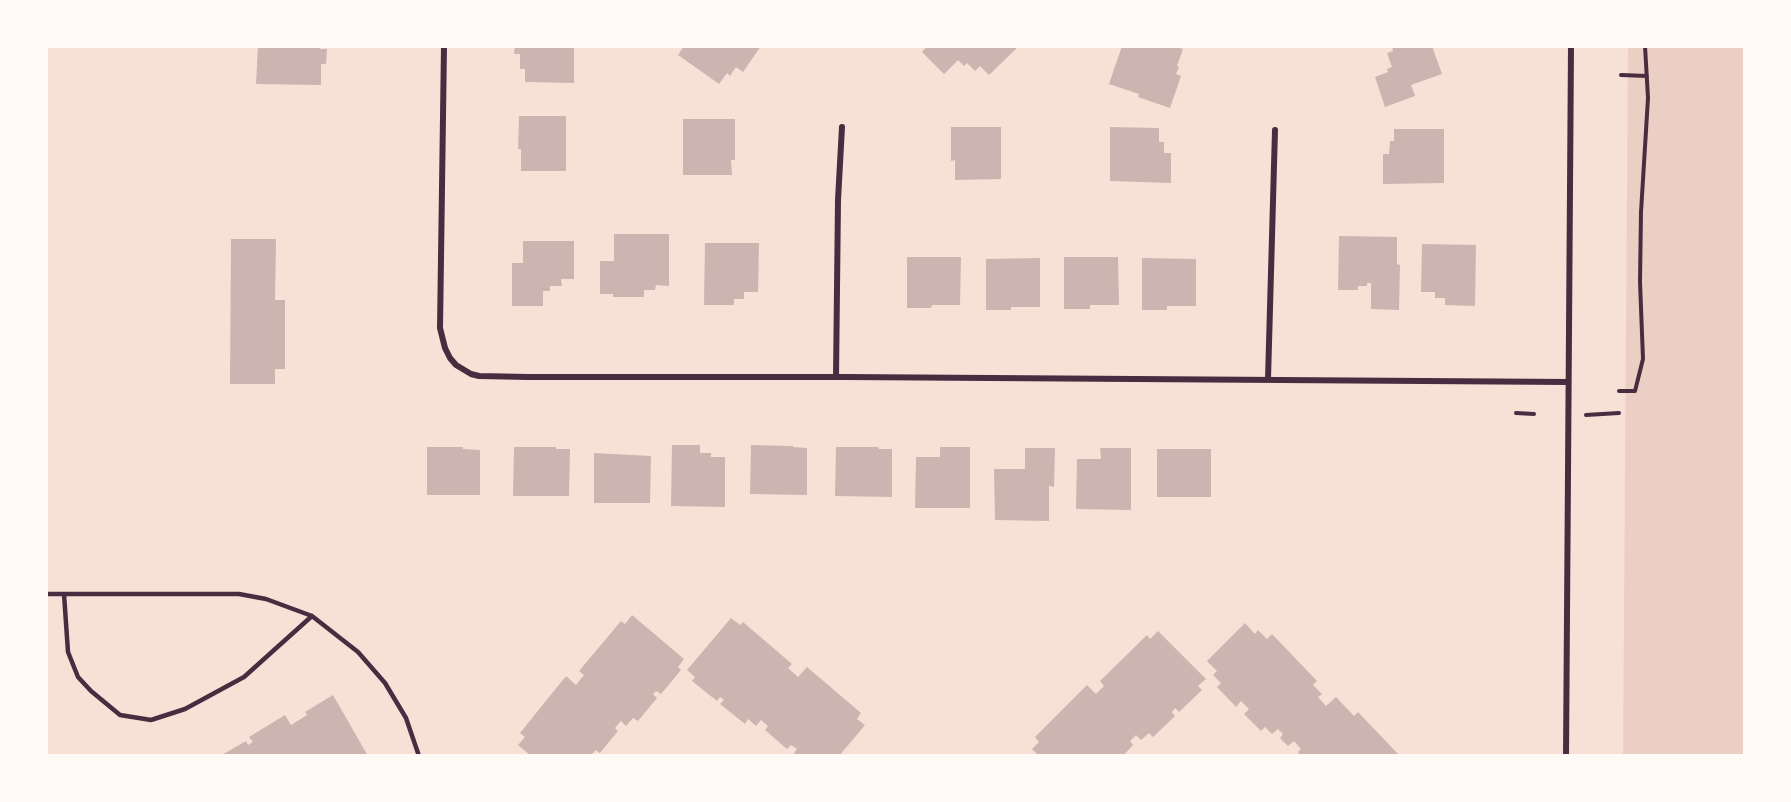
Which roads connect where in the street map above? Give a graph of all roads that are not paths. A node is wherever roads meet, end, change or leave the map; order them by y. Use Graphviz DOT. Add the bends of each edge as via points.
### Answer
graph roads {
  1 [pos="444,46"];
  2 [pos="1571,46"];
  3 [pos="842,127"];
  4 [pos="1275,130"];
  5 [pos="836,377"];
  6 [pos="1268,380"];
  7 [pos="1568,382"];
  8 [pos="46,594"];
  9 [pos="64,594"];
  10 [pos="312,616"];
  11 [pos="419,756"];
  12 [pos="1566,756"];
  1 -- 5 [label="street" via="440,328 445,348 456,365 479,376"];
  2 -- 7 [label="street"];
  3 -- 5 [label="street"];
  4 -- 6 [label="street"];
  5 -- 6 [label="street"];
  6 -- 7 [label="street"];
  7 -- 12 [label="street"];
  8 -- 9 [label="lane"];
  9 -- 10 [label="lane" via="239,594 266,599"];
  9 -- 10 [label="lane" via="68,652 78,677 120,715 151,720 185,709 244,677"];
  10 -- 11 [label="lane" via="358,652 385,682 406,718"];
}
